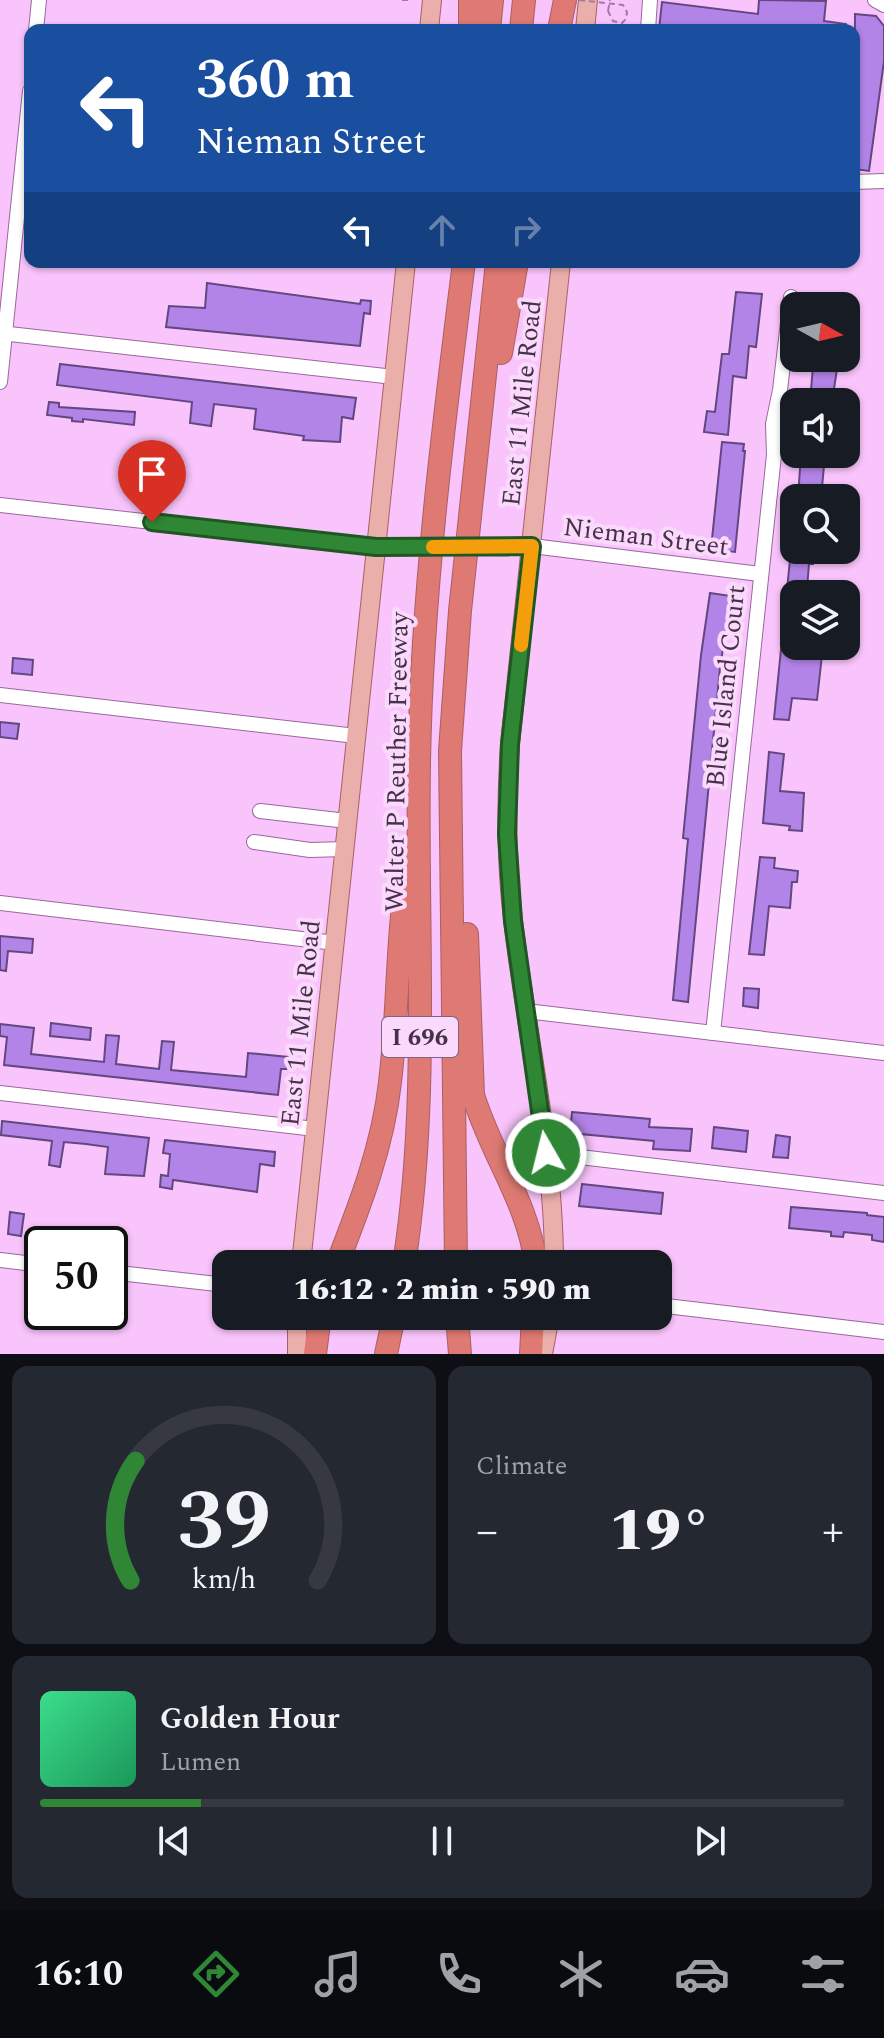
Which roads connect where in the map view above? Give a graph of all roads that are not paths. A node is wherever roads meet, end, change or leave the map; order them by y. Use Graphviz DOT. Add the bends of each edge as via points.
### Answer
graph roads {
  1 [pos="39,0"];
  2 [pos="432,0"];
  3 [pos="470,0"];
  4 [pos="492,0"];
  5 [pos="524,0"];
  6 [pos="565,0"];
  7 [pos="588,0"];
  8 [pos="650,0"];
  9 [pos="875,0"];
  10 [pos="884,5"];
  11 [pos="37,24"];
  12 [pos="430,24"];
  13 [pos="470,24"];
  14 [pos="490,24"];
  15 [pos="522,24"];
  16 [pos="560,24"];
  17 [pos="586,24"];
  18 [pos="648,24"];
  19 [pos="24,158"];
  20 [pos="884,181"];
  21 [pos="860,182"];
  22 [pos="405,268"];
  23 [pos="455,268"];
  24 [pos="463,268"];
  25 [pos="496,268"];
  26 [pos="516,268"];
  27 [pos="560,268"];
  28 [pos="458,310"];
  29 [pos="3,333"];
  30 [pos="782,372"];
  31 [pos="394,377"];
  32 [pos="0,382"];
  33 [pos="0,505"];
  34 [pos="532,546"];
  35 [pos="376,547"];
  36 [pos="760,574"];
  37 [pos="460,611"];
  38 [pos="0,695"];
  39 [pos="356,736"];
  40 [pos="418,809"];
  41 [pos="260,811"];
  42 [pos="347,821"];
  43 [pos="451,821"];
  44 [pos="254,842"];
  45 [pos="344,849"];
  46 [pos="0,903"];
  47 [pos="335,943"];
  48 [pos="526,1011"];
  49 [pos="713,1033"];
  50 [pos="884,1052"];
  51 [pos="0,1093"];
  52 [pos="315,1129"];
  53 [pos="546,1153"];
  54 [pos="884,1193"];
  55 [pos="302,1250"];
  56 [pos="342,1250"];
  57 [pos="406,1250"];
  58 [pos="456,1250"];
  59 [pos="534,1250"];
  60 [pos="554,1250"];
  61 [pos="0,1260"];
  62 [pos="24,1263"];
  63 [pos="128,1274"];
  64 [pos="212,1283"];
  65 [pos="672,1307"];
  66 [pos="297,1330"];
  67 [pos="318,1330"];
  68 [pos="391,1330"];
  69 [pos="458,1330"];
  70 [pos="532,1330"];
  71 [pos="547,1330"];
  72 [pos="884,1332"];
  73 [pos="297,1354"];
  74 [pos="315,1354"];
  75 [pos="386,1354"];
  76 [pos="460,1354"];
  77 [pos="531,1354"];
  78 [pos="543,1354"];
  1 -- 11 [label="street"];
  2 -- 12 [label="main road"];
  3 -- 13 [label="highway"];
  4 -- 14 [label="highway"];
  5 -- 15 [label="highway"];
  6 -- 16 [label="highway"];
  7 -- 17 [label="main road"];
  8 -- 18 [label="street"];
  9 -- 10 [label="street"];
  19 -- 29 [label="street"];
  20 -- 21 [label="street"];
  22 -- 31 [label="main road, East 11 Mile Road"];
  23 -- 28 [label="highway"];
  24 -- 28 [label="highway, Walter P Reuther Freeway / I 696"];
  25 -- 37 [label="highway, Walter P Reuther Freeway / I 696"];
  26 -- 37 [label="highway" via="481,520"];
  27 -- 34 [label="main road, East 11 Mile Road"];
  28 -- 40 [label="highway, Walter P Reuther Freeway / I 696" via="424,637"];
  29 -- 31 [label="street"];
  29 -- 32 [label="street"];
  30 -- 36 [label="street, Blue Island Court"];
  31 -- 35 [label="main road, East 11 Mile Road"];
  33 -- 35 [label="street, Nieman Street"];
  34 -- 35 [label="street, Nieman Street, bridge"];
  34 -- 36 [label="street, Nieman Street"];
  34 -- 48 [label="main road, East 11 Mile Road" via="506,803 512,909"];
  35 -- 39 [label="main road, East 11 Mile Road"];
  36 -- 49 [label="street, Blue Island Court"];
  37 -- 43 [label="highway, Walter P Reuther Freeway / I 696"];
  38 -- 39 [label="street"];
  39 -- 42 [label="main road, East 11 Mile Road"];
  40 -- 56 [label="highway" via="404,891 390,1083 362,1198"];
  40 -- 57 [label="highway, Walter P Reuther Freeway / I 696" via="419,1126"];
  41 -- 42 [label="street"];
  42 -- 45 [label="main road, East 11 Mile Road"];
  43 -- 58 [label="highway, Walter P Reuther Freeway / I 696"];
  43 -- 59 [label="highway" via="466,921 473,1095 524,1209"];
  44 -- 45 [label="street"];
  45 -- 47 [label="main road, East 11 Mile Road"];
  46 -- 47 [label="street"];
  47 -- 52 [label="main road, East 11 Mile Road"];
  48 -- 49 [label="street"];
  48 -- 53 [label="main road, East 11 Mile Road"];
  49 -- 50 [label="street"];
  51 -- 52 [label="street"];
  52 -- 55 [label="main road, East 11 Mile Road"];
  53 -- 54 [label="street"];
  53 -- 60 [label="main road, East 11 Mile Road"];
  61 -- 62 [label="street"];
  63 -- 64 [label="street"];
  65 -- 72 [label="street"];
  66 -- 73 [label="main road"];
  67 -- 74 [label="highway"];
  68 -- 75 [label="highway"];
  69 -- 76 [label="highway"];
  70 -- 77 [label="highway"];
  71 -- 78 [label="main road"];
}
